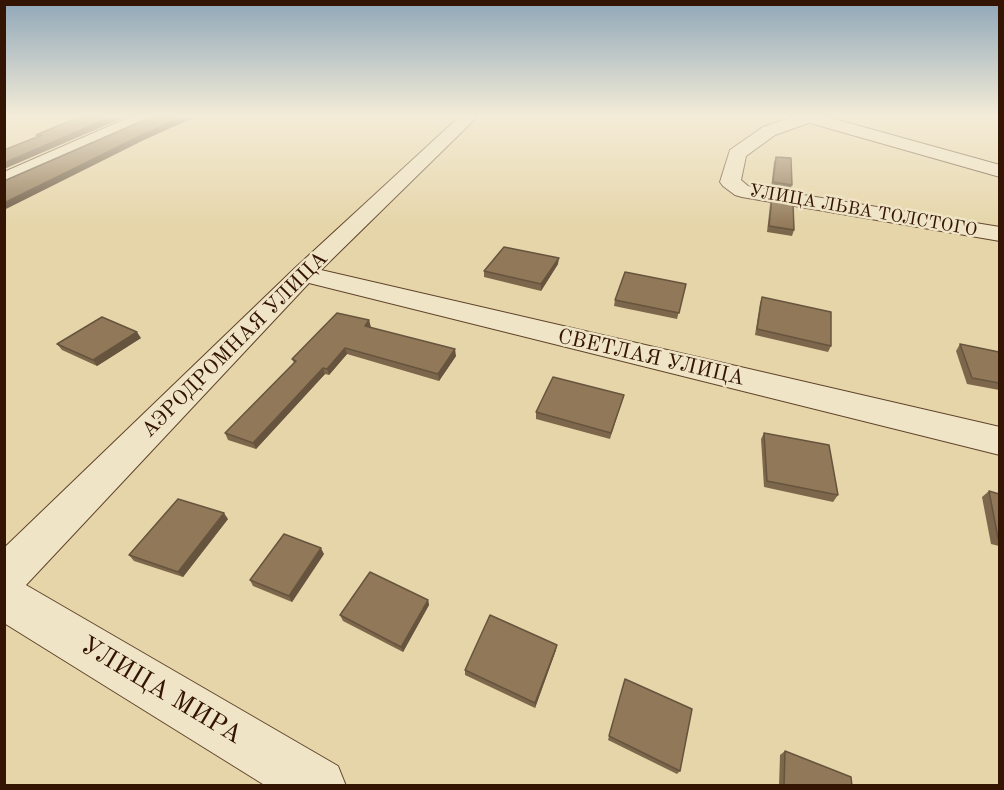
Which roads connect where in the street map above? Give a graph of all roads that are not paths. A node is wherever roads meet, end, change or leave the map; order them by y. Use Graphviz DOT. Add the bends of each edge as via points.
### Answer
graph roads {
  1 [pos="62,154"];
  2 [pos="430,154"];
  3 [pos="737,154"];
  4 [pos="938,154"];
  5 [pos="999,171"];
  6 [pos="4,180"];
  7 [pos="999,234"];
  8 [pos="303,274"];
  9 [pos="999,441"];
  10 [pos="4,578"];
  11 [pos="4,597"];
  12 [pos="318,786"];
  1 -- 6 [label="street"];
  2 -- 8 [label="street, АЭРОДРОМНАЯ УЛИЦА"];
  3 -- 7 [label="street, УЛИЦА ЛЬВА ТОЛСТОГО" via="730,182 742,191"];
  4 -- 5 [label="street"];
  8 -- 9 [label="street, СВЕТЛАЯ УЛИЦА"];
  8 -- 10 [label="street, АЭРОДРОМНАЯ УЛИЦА"];
  11 -- 12 [label="street, УЛИЦА МИРА"];
}
